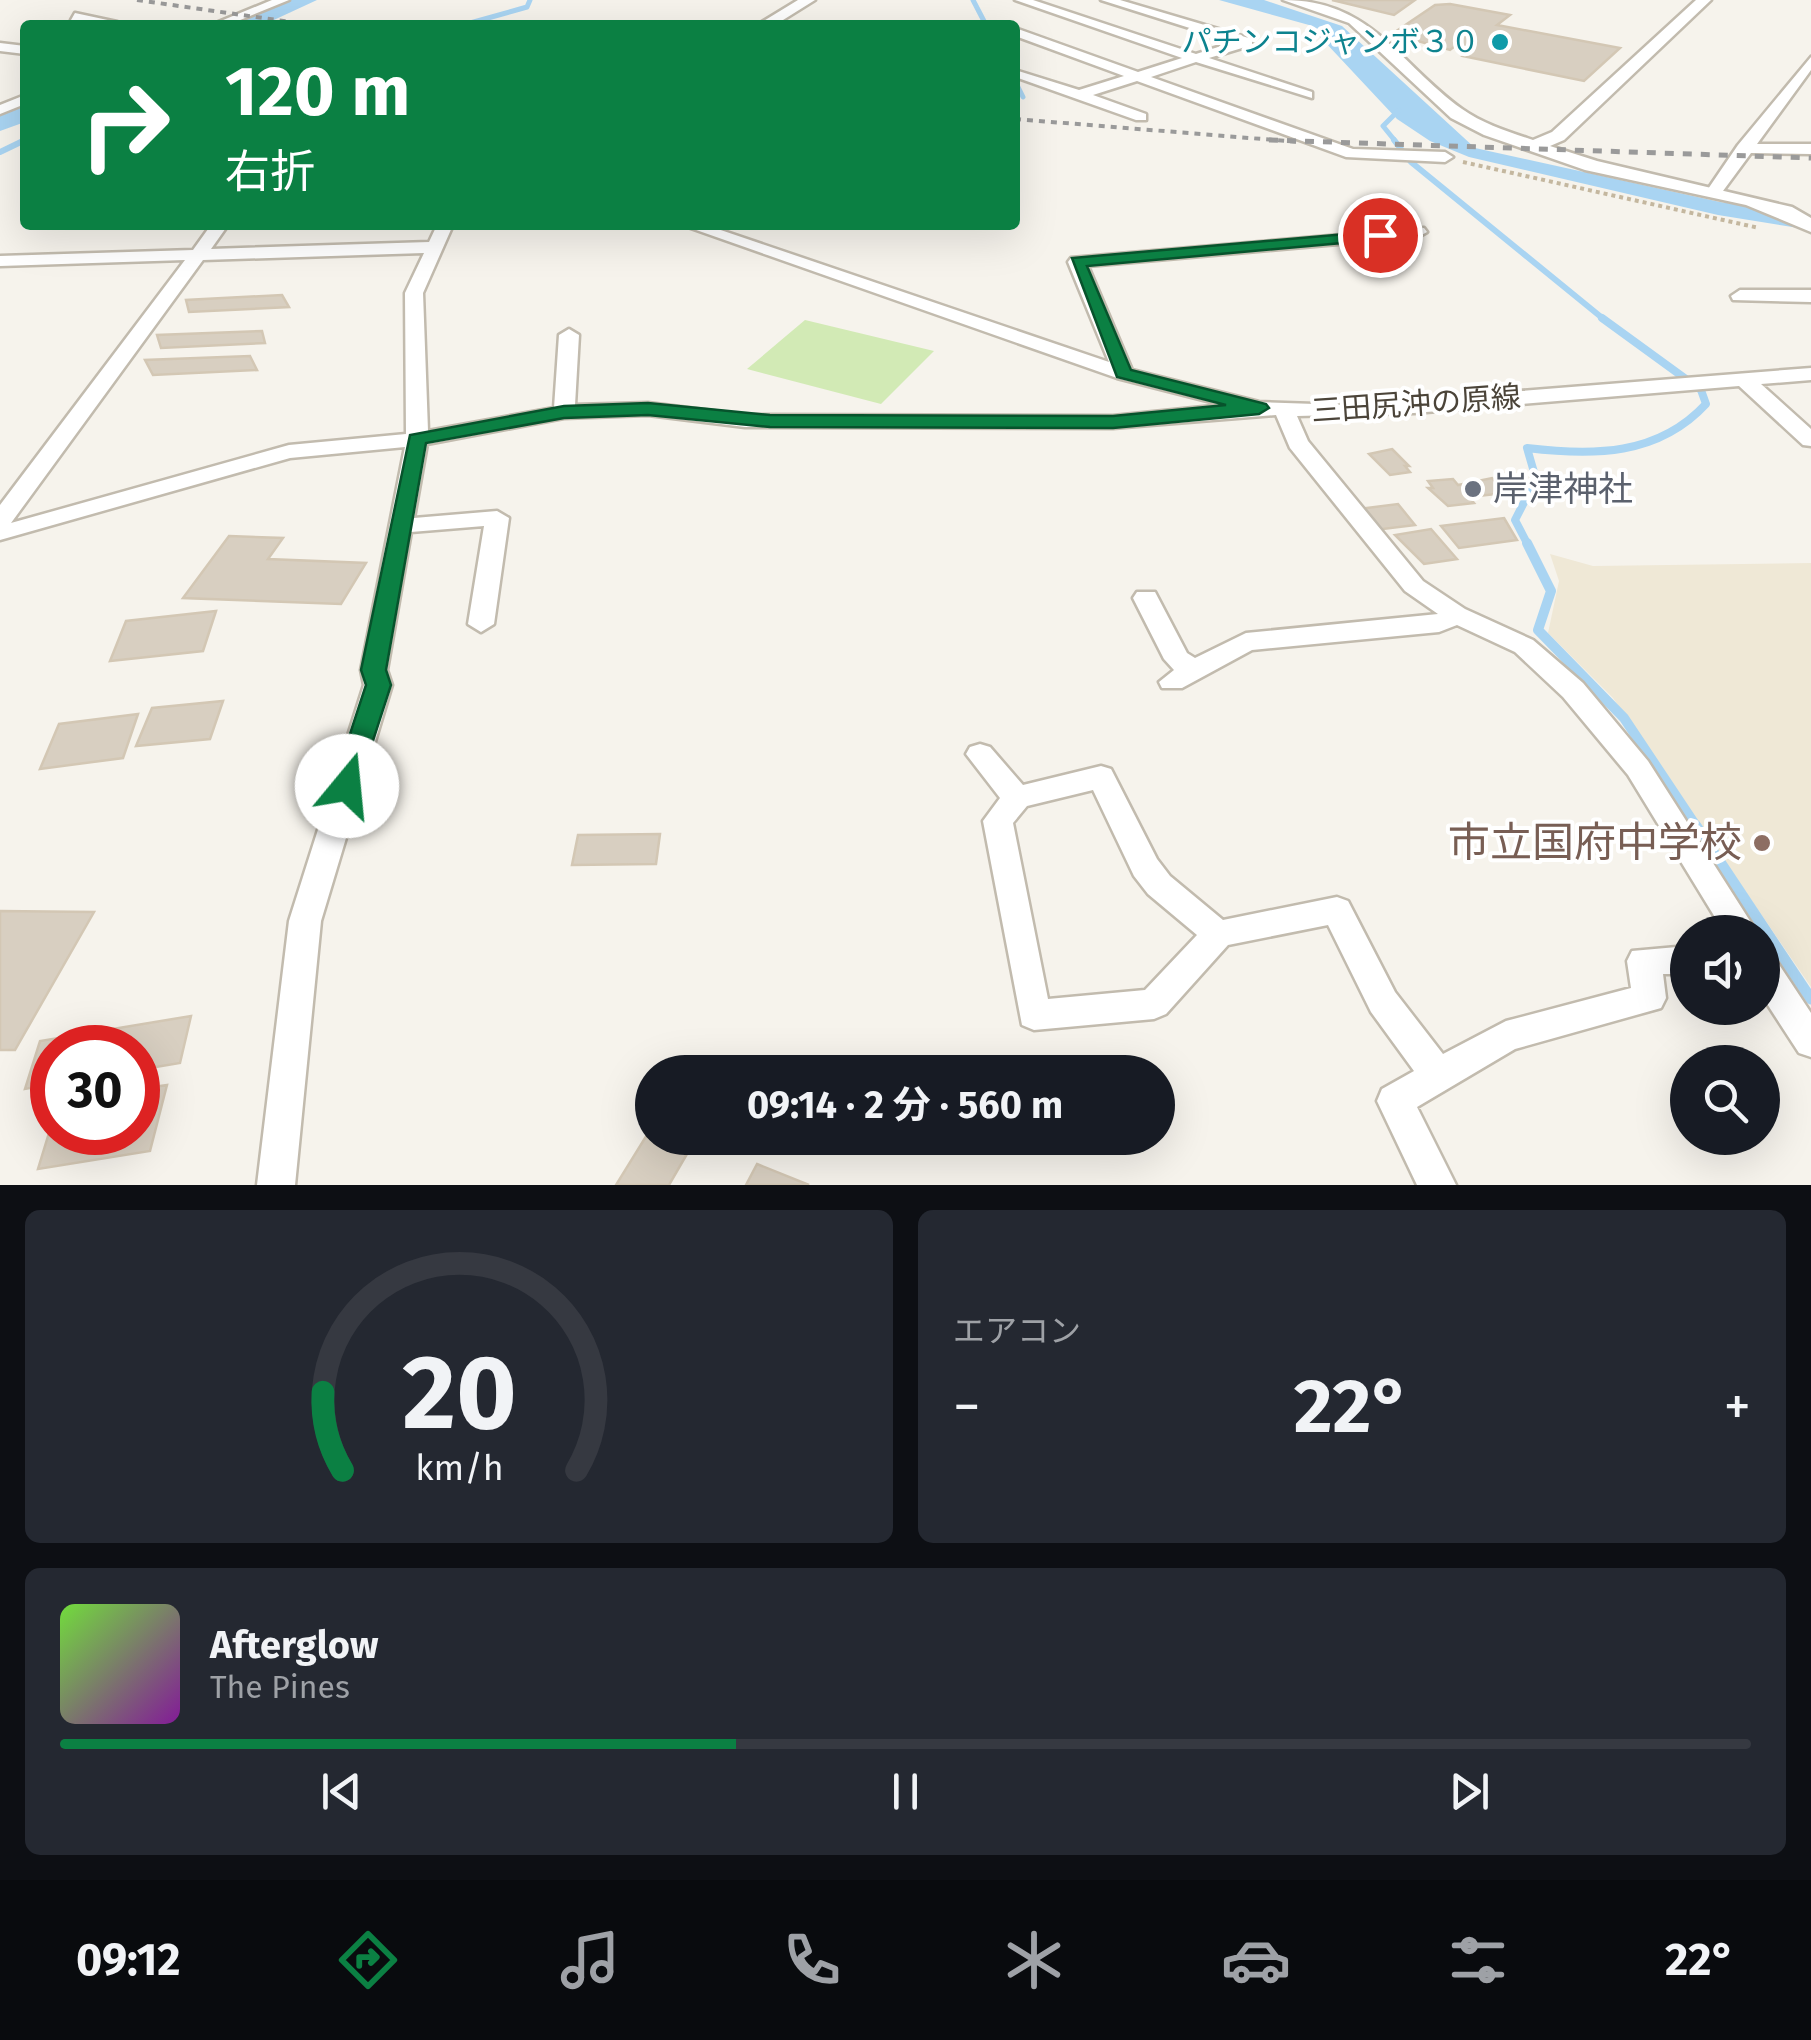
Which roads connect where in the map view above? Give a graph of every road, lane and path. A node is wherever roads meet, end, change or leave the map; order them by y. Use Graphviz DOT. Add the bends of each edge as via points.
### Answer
graph roads {
  1 [pos="283,0"];
  2 [pos="808,0"];
  3 [pos="1022,0"];
  4 [pos="1076,0"];
  5 [pos="1107,0"];
  6 [pos="1290,0"];
  7 [pos="1704,0"];
  8 [pos="1046,8"];
  9 [pos="75,17"];
  10 [pos="89,20"];
  11 [pos="231,20"];
  12 [pos="773,20"];
  13 [pos="1004,20"];
  14 [pos="1020,34"];
  15 [pos="1196,56"];
  16 [pos="1811,61"];
  17 [pos="1020,75"];
  18 [pos="1138,75"];
  19 [pos="1078,95"];
  20 [pos="1307,95"];
  21 [pos="1141,117"];
  22 [pos="1531,147"];
  23 [pos="1743,148"];
  24 [pos="1811,149"];
  25 [pos="1445,158"];
  26 [pos="1714,192"];
  27 [pos="1811,226"];
  28 [pos="216,230"];
  29 [pos="343,230"];
  30 [pos="443,230"];
  31 [pos="703,230"];
  32 [pos="1770,230"];
  33 [pos="1418,232"];
  34 [pos="434,247"];
  35 [pos="332,250"];
  36 [pos="198,255"];
  37 [pos="0,262"];
  38 [pos="1740,296"];
  39 [pos="1811,296"];
  40 [pos="570,335"];
  41 [pos="1124,374"];
  42 [pos="1811,374"];
  43 [pos="1742,377"];
  44 [pos="1272,410"];
  45 [pos="564,412"];
  46 [pos="417,439"];
  47 [pos="1811,440"];
  48 [pos="0,521"];
  49 [pos="401,526"];
  50 [pos="0,533"];
  51 [pos="1146,598"];
  52 [pos="1456,615"];
  53 [pos="481,624"];
  54 [pos="980,754"];
  55 [pos="1018,798"];
  56 [pos="1730,915"];
  57 [pos="1218,934"];
  58 [pos="1670,960"];
  59 [pos="1780,995"];
  60 [pos="1811,1042"];
  61 [pos="1438,1075"];
  62 [pos="276,1185"];
  63 [pos="1436,1185"];
  1 -- 11 [label="street"];
  2 -- 12 [label="street"];
  3 -- 8 [label="street"];
  4 -- 8 [label="street"];
  5 -- 15 [label="street" via="1247,42"];
  6 -- 22 [label="street" via="1354,20 1457,114"];
  7 -- 22 [label="street" via="1558,136"];
  8 -- 13 [label="street"];
  8 -- 15 [label="street"];
  9 -- 10 [label="street"];
  14 -- 18 [label="street"];
  15 -- 18 [label="street"];
  15 -- 20 [label="street"];
  16 -- 23 [label="street"];
  17 -- 19 [label="street"];
  18 -- 19 [label="street"];
  18 -- 25 [label="street" via="1350,154"];
  19 -- 21 [label="street"];
  22 -- 26 [label="street"];
  23 -- 24 [label="street"];
  23 -- 26 [label="street"];
  25 -- 32 [label="path"];
  26 -- 27 [label="street" via="1785,211"];
  28 -- 36 [label="street"];
  29 -- 35 [label="street"];
  30 -- 34 [label="street"];
  31 -- 41 [label="street, 三田尻沖の原線"];
  33 -- 41 [label="street" via="1077,262"];
  34 -- 35 [label="street"];
  34 -- 46 [label="street" via="414,293"];
  35 -- 36 [label="street"];
  36 -- 37 [label="street"];
  36 -- 48 [label="street"];
  38 -- 39 [label="street"];
  40 -- 45 [label="street"];
  41 -- 44 [label="street, 三田尻沖の原線"];
  42 -- 43 [label="street, 三田尻沖の原線"];
  43 -- 44 [label="street, 三田尻沖の原線" via="1414,407"];
  43 -- 47 [label="street"];
  44 -- 45 [label="street" via="1113,422 745,421 648,409"];
  44 -- 52 [label="street" via="1377,546 1414,586"];
  45 -- 46 [label="street"];
  46 -- 49 [label="street"];
  46 -- 50 [label="street" via="289,452"];
  49 -- 53 [label="street" via="498,518"];
  49 -- 62 [label="street" via="374,670 378,685 304,921"];
  51 -- 52 [label="street" via="1182,676 1246,642 1440,624"];
  52 -- 56 [label="street" via="1524,646 1573,690 1638,768"];
  54 -- 55 [label="street"];
  55 -- 57 [label="street" via="1101,777 1145,867"];
  55 -- 57 [label="street" via="998,820 1034,1015 1154,1004"];
  57 -- 61 [label="street" via="1337,910 1382,1002"];
  58 -- 61 [label="street" via="1644,961 1649,998 1506,1036"];
  59 -- 60 [label="street"];
  61 -- 63 [label="street" via="1395,1100"];
}
